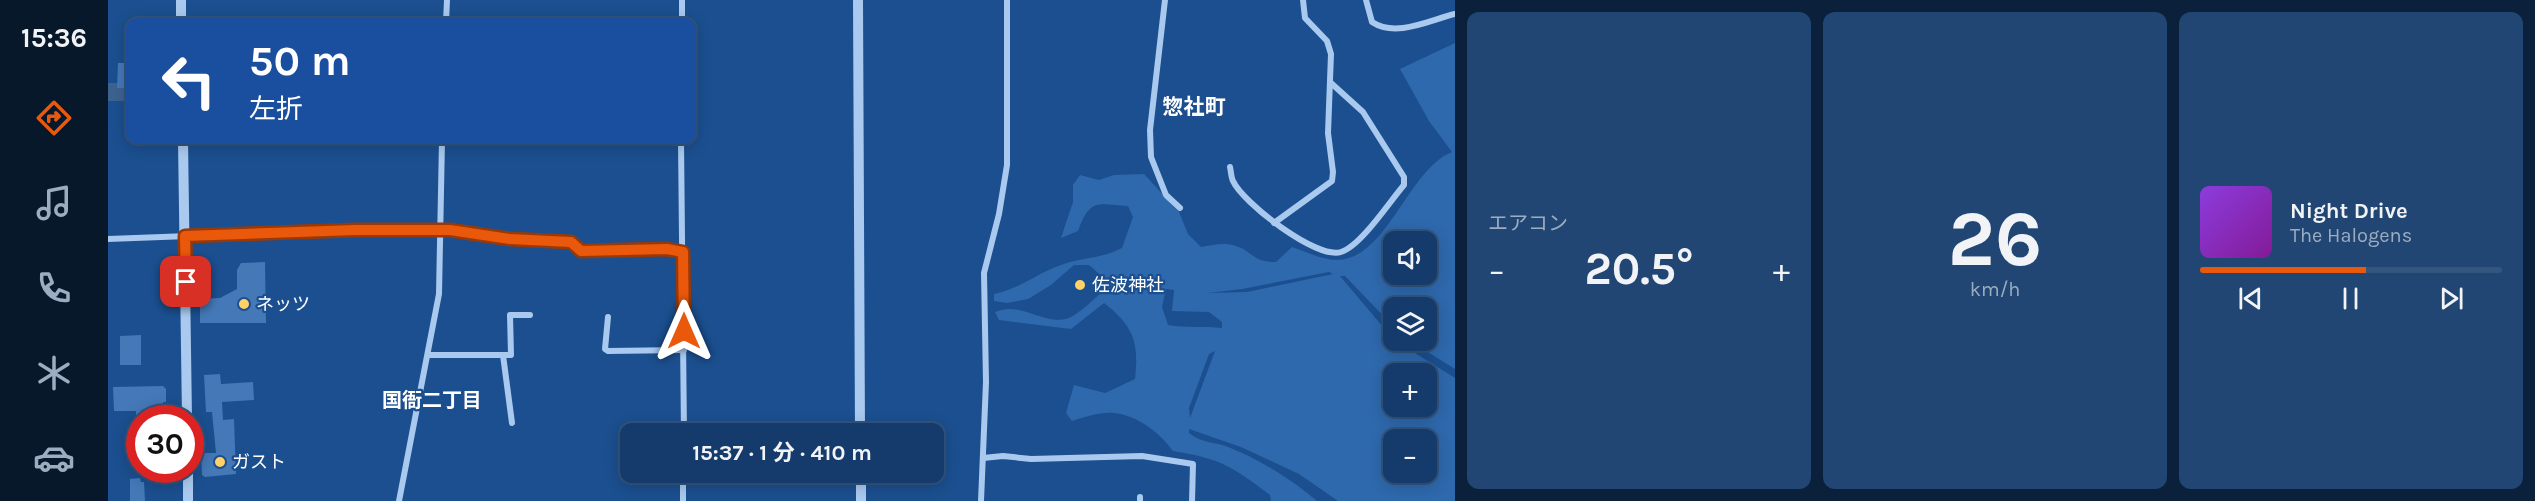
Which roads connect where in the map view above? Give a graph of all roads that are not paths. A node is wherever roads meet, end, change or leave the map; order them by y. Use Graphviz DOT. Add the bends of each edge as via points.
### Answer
graph roads {
  1 [pos="181,0"];
  2 [pos="447,0"];
  3 [pos="682,0"];
  4 [pos="858,0"];
  5 [pos="1007,0"];
  6 [pos="1165,0"];
  7 [pos="1303,0"];
  8 [pos="1366,0"];
  9 [pos="1455,14"];
  10 [pos="181,18"];
  11 [pos="446,18"];
  12 [pos="682,18"];
  13 [pos="1331,83"];
  14 [pos="183,144"];
  15 [pos="442,144"];
  16 [pos="681,144"];
  17 [pos="1230,167"];
  18 [pos="1180,208"];
  19 [pos="1274,223"];
  20 [pos="441,230"];
  21 [pos="185,236"];
  22 [pos="108,239"];
  23 [pos="683,252"];
  24 [pos="530,315"];
  25 [pos="608,317"];
  26 [pos="684,350"];
  27 [pos="428,355"];
  28 [pos="503,355"];
  29 [pos="187,405"];
  30 [pos="512,423"];
  31 [pos="684,423"];
  32 [pos="860,423"];
  33 [pos="983,458"];
  34 [pos="188,483"];
  35 [pos="683,483"];
  36 [pos="861,483"];
  37 [pos="188,501"];
  38 [pos="399,501"];
  39 [pos="683,501"];
  40 [pos="861,501"];
  41 [pos="981,501"];
  42 [pos="1192,501"];
  1 -- 10 [label="street"];
  2 -- 11 [label="street"];
  3 -- 12 [label="street"];
  4 -- 32 [label="street"];
  5 -- 33 [label="street" via="1007,165 984,273"];
  6 -- 18 [label="street" via="1149,130 1151,157 1166,195"];
  7 -- 13 [label="street" via="1305,18 1327,41"];
  8 -- 9 [label="street" via="1372,22 1387,29"];
  13 -- 19 [label="street" via="1328,133 1332,181"];
  13 -- 19 [label="street" via="1376,129 1404,177 1404,185 1344,252 1321,252"];
  14 -- 21 [label="street"];
  15 -- 20 [label="street"];
  16 -- 23 [label="street"];
  17 -- 19 [label="street" via="1233,182"];
  20 -- 21 [label="street"];
  20 -- 23 [label="street" via="571,242 581,251"];
  20 -- 27 [label="street" via="440,294"];
  21 -- 22 [label="street"];
  21 -- 29 [label="street"];
  23 -- 26 [label="street"];
  24 -- 28 [label="street" via="510,315 512,355"];
  25 -- 26 [label="street" via="608,351"];
  26 -- 31 [label="street"];
  27 -- 28 [label="street"];
  27 -- 38 [label="street"];
  28 -- 30 [label="street"];
  33 -- 41 [label="street"];
  33 -- 42 [label="street" via="1142,456 1193,464"];
  34 -- 37 [label="street"];
  35 -- 39 [label="street"];
  36 -- 40 [label="street"];
}
